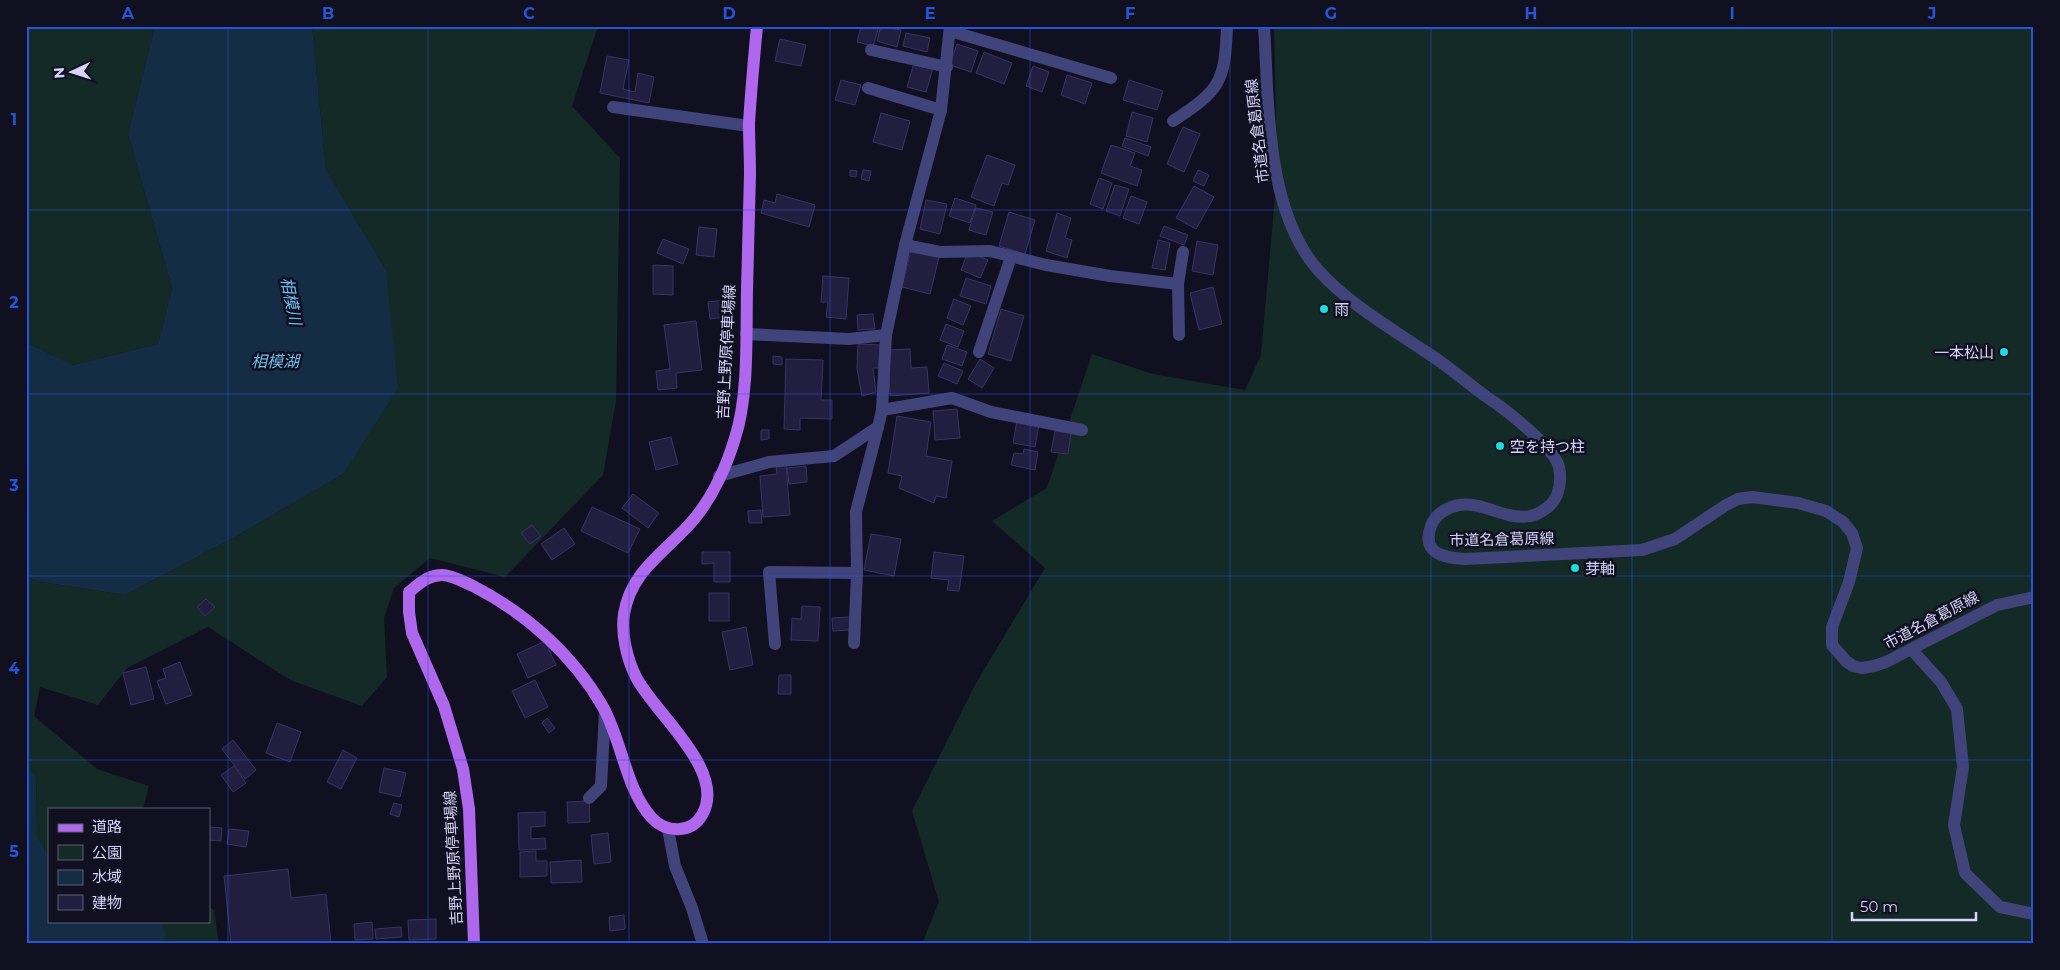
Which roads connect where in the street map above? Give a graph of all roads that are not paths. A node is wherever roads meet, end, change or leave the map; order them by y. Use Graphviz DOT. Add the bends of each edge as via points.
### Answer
graph roads {
  1 [pos="757,26"];
  2 [pos="1227,26"];
  3 [pos="1264,26"];
  4 [pos="950,29"];
  5 [pos="871,50"];
  6 [pos="947,67"];
  7 [pos="1111,78"];
  8 [pos="868,88"];
  9 [pos="613,107"];
  10 [pos="942,110"];
  11 [pos="1173,121"];
  12 [pos="749,126"];
  13 [pos="906,245"];
  14 [pos="1183,252"];
  15 [pos="1011,257"];
  16 [pos="1178,284"];
  17 [pos="746,334"];
  18 [pos="886,335"];
  19 [pos="1179,335"];
  20 [pos="979,352"];
  21 [pos="882,410"];
  22 [pos="878,427"];
  23 [pos="1082,430"];
  24 [pos="719,476"];
  25 [pos="857,573"];
  26 [pos="2034,597"];
  27 [pos="854,643"];
  28 [pos="775,644"];
  29 [pos="1912,650"];
  30 [pos="605,711"];
  31 [pos="589,798"];
  32 [pos="668,829"];
  33 [pos="2034,914"];
  34 [pos="474,944"];
  35 [pos="703,944"];
  1 -- 12 [label="main road, 吉野上野原停車場線"];
  2 -- 11 [label="street" via="1226,58 1221,79 1203,101"];
  3 -- 29 [label="street, 市道名倉葛原線" via="1275,162 1289,218 1306,253 1330,282 1360,308 1499,405 1554,455 1559,466 1559,490 1555,500 1538,514 1518,517 1471,505 1448,508 1432,522 1429,532 1431,549 1447,558 1464,559 1642,550 1675,539 1738,499 1752,497 1798,503 1826,511 1843,522 1857,548 1849,582 1832,627 1832,645 1838,654 1862,668"];
  4 -- 6 [label="street"];
  4 -- 7 [label="street"];
  5 -- 6 [label="street"];
  6 -- 10 [label="street"];
  8 -- 10 [label="street"];
  9 -- 12 [label="street"];
  10 -- 13 [label="street"];
  12 -- 17 [label="main road, 吉野上野原停車場線"];
  13 -- 15 [label="street" via="940,252 990,251"];
  13 -- 18 [label="street"];
  14 -- 16 [label="street"];
  15 -- 16 [label="street"];
  15 -- 20 [label="street"];
  16 -- 19 [label="street"];
  17 -- 18 [label="street" via="848,339"];
  17 -- 24 [label="main road, 吉野上野原停車場線" via="742,408 737,434"];
  18 -- 21 [label="street"];
  21 -- 22 [label="street"];
  21 -- 23 [label="street" via="952,398 991,412"];
  22 -- 24 [label="street" via="834,456 769,462"];
  22 -- 25 [label="street" via="856,512"];
  24 -- 32 [label="main road, 吉野上野原停車場線" via="696,517 636,580 624,616 624,637 636,677 694,755 705,778 707,797 703,814 694,824 682,829"];
  25 -- 27 [label="street"];
  25 -- 28 [label="street" via="769,572"];
  26 -- 29 [label="street, 市道名倉葛原線" via="1997,605"];
  29 -- 33 [label="street" via="1941,682 1957,709 1963,767 1954,825 1965,873 2000,907"];
  30 -- 31 [label="street" via="601,786"];
  30 -- 32 [label="main road, 吉野上野原停車場線" via="644,808 655,822"];
  30 -- 34 [label="main road, 吉野上野原停車場線" via="587,682 545,636 488,594 443,575 422,580 409,592 412,633 444,706 463,768 469,809"];
  32 -- 35 [label="street" via="675,866"];
}
